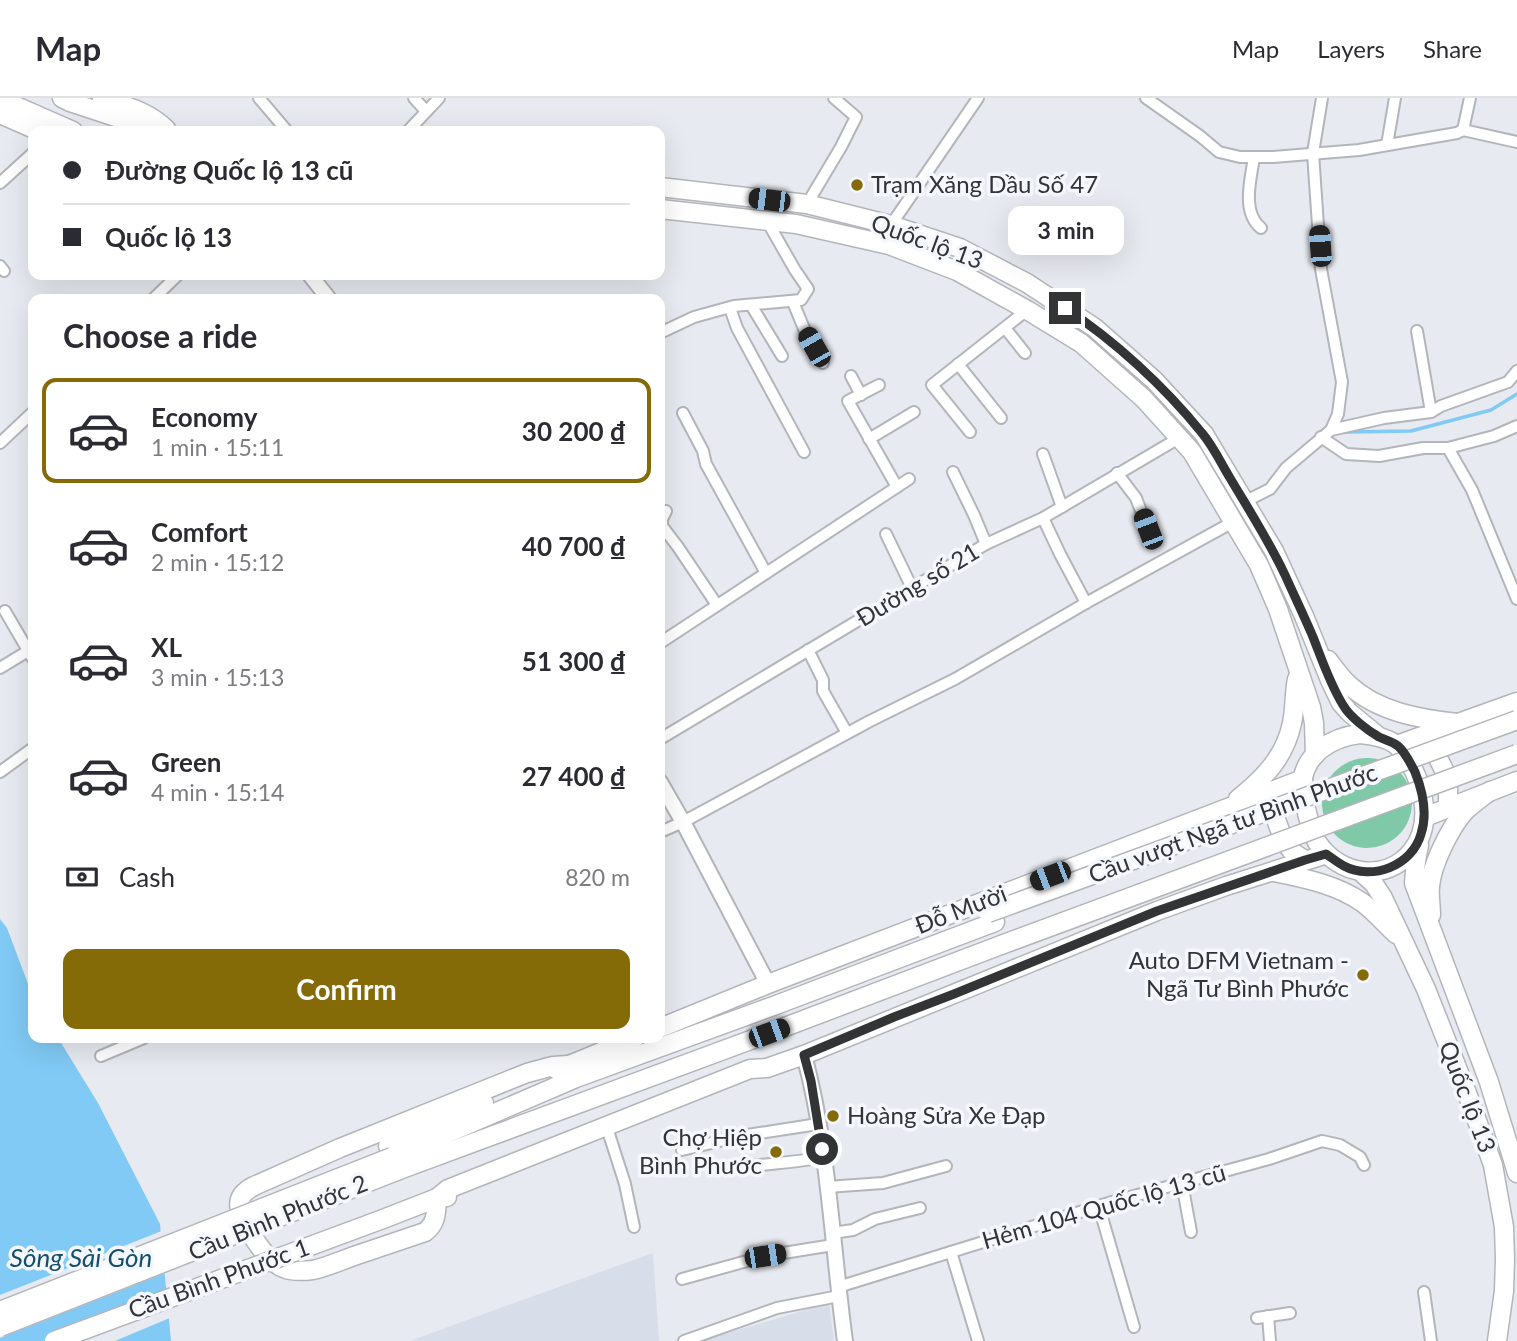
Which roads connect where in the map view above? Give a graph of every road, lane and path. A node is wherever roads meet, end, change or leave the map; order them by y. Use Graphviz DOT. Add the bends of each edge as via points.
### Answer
graph roads {
  1 [pos="62,98"];
  2 [pos="103,98"];
  3 [pos="259,98"];
  4 [pos="414,98"];
  5 [pos="439,98"];
  6 [pos="834,98"];
  7 [pos="1146,98"];
  8 [pos="1322,98"];
  9 [pos="1395,98"];
  10 [pos="1469,98"];
  11 [pos="972,100"];
  12 [pos="4,106"];
  13 [pos="426,111"];
  14 [pos="32,126"];
  15 [pos="59,126"];
  16 [pos="143,126"];
  17 [pos="163,126"];
  18 [pos="282,126"];
  19 [pos="412,126"];
  20 [pos="1463,130"];
  21 [pos="1517,142"];
  22 [pos="1387,145"];
  23 [pos="1313,153"];
  24 [pos="1254,157"];
  25 [pos="28,158"];
  26 [pos="0,184"];
  27 [pos="665,188"];
  28 [pos="807,204"];
  29 [pos="665,210"];
  30 [pos="767,221"];
  31 [pos="891,225"];
  32 [pos="1261,228"];
  33 [pos="173,280"];
  34 [pos="314,280"];
  35 [pos="158,294"];
  36 [pos="325,294"];
  37 [pos="793,302"];
  38 [pos="751,305"];
  39 [pos="730,307"];
  40 [pos="1027,310"];
  41 [pos="1005,328"];
  42 [pos="665,331"];
  43 [pos="1417,331"];
  44 [pos="1026,353"];
  45 [pos="782,356"];
  46 [pos="823,363"];
  47 [pos="958,364"];
  48 [pos="1517,371"];
  49 [pos="851,376"];
  50 [pos="879,385"];
  51 [pos="861,395"];
  52 [pos="914,412"];
  53 [pos="1431,412"];
  54 [pos="683,414"];
  55 [pos="28,417"];
  56 [pos="1001,418"];
  57 [pos="1517,426"];
  58 [pos="1331,430"];
  59 [pos="970,432"];
  60 [pos="1321,437"];
  61 [pos="1179,438"];
  62 [pos="869,439"];
  63 [pos="0,443"];
  64 [pos="1448,448"];
  65 [pos="804,452"];
  66 [pos="1043,454"];
  67 [pos="953,472"];
  68 [pos="1117,473"];
  69 [pos="909,480"];
  70 [pos="897,487"];
  71 [pos="1244,502"];
  72 [pos="1062,507"];
  73 [pos="1043,518"];
  74 [pos="1235,525"];
  75 [pos="1148,529"];
  76 [pos="665,530"];
  77 [pos="886,534"];
  78 [pos="986,544"];
  79 [pos="766,573"];
  80 [pos="912,587"];
  81 [pos="1517,599"];
  82 [pos="1086,603"];
  83 [pos="717,605"];
  84 [pos="5,611"];
  85 [pos="1312,636"];
  86 [pos="665,640"];
  87 [pos="28,647"];
  88 [pos="808,650"];
  89 [pos="28,655"];
  90 [pos="0,668"];
  91 [pos="1300,682"];
  92 [pos="1517,702"];
  93 [pos="1517,720"];
  94 [pos="1457,723"];
  95 [pos="1517,729"];
  96 [pos="847,733"];
  97 [pos="665,735"];
  98 [pos="1378,736"];
  99 [pos="1418,737"];
  100 [pos="1397,745"];
  101 [pos="28,752"];
  102 [pos="1517,754"];
  103 [pos="1315,755"];
  104 [pos="1517,765"];
  105 [pos="0,772"];
  106 [pos="1303,779"];
  107 [pos="1517,781"];
  108 [pos="665,791"];
  109 [pos="1490,791"];
  110 [pos="1270,792"];
  111 [pos="1448,807"];
  112 [pos="1227,808"];
  113 [pos="1425,817"];
  114 [pos="683,822"];
  115 [pos="665,830"];
  116 [pos="1421,837"];
  117 [pos="1326,854"];
  118 [pos="1305,860"];
  119 [pos="1270,871"];
  120 [pos="1361,872"];
  121 [pos="992,918"];
  122 [pos="1431,929"];
  123 [pos="1404,941"];
  124 [pos="1003,951"];
  125 [pos="772,995"];
  126 [pos="665,1027"];
  127 [pos="793,1031"];
  128 [pos="665,1036"];
  129 [pos="132,1043"];
  130 [pos="623,1043"];
  131 [pos="647,1043"];
  132 [pos="804,1055"];
  133 [pos="101,1056"];
  134 [pos="767,1068"];
  135 [pos="572,1072"];
  136 [pos="818,1124"];
  137 [pos="608,1134"];
  138 [pos="682,1150"];
  139 [pos="823,1157"];
  140 [pos="393,1158"];
  141 [pos="1364,1165"];
  142 [pos="752,1166"];
  143 [pos="946,1166"];
  144 [pos="1517,1173"];
  145 [pos="1182,1183"];
  146 [pos="827,1187"];
  147 [pos="437,1198"];
  148 [pos="1099,1207"];
  149 [pos="919,1208"];
  150 [pos="634,1227"];
  151 [pos="1191,1232"];
  152 [pos="833,1239"];
  153 [pos="951,1252"];
  154 [pos="682,1279"];
  155 [pos="839,1292"];
  156 [pos="1423,1292"];
  157 [pos="0,1299"];
  158 [pos="0,1311"];
  159 [pos="1290,1313"];
  160 [pos="0,1327"];
  161 [pos="1134,1327"];
  162 [pos="1493,1340"];
  163 [pos="54,1341"];
  164 [pos="684,1341"];
  165 [pos="845,1341"];
  166 [pos="978,1341"];
  167 [pos="1270,1341"];
  168 [pos="1432,1341"];
  1 -- 16 [label="highway"];
  2 -- 17 [label="highway" via="155,118"];
  3 -- 18 [label="street"];
  4 -- 13 [label="street"];
  5 -- 13 [label="street"];
  6 -- 28 [label="street" via="856,117"];
  7 -- 24 [label="street" via="1219,152"];
  8 -- 23 [label="street"];
  9 -- 22 [label="street"];
  10 -- 20 [label="street"];
  11 -- 31 [label="street"];
  12 -- 14 [label="highway"];
  12 -- 15 [label="highway"];
  13 -- 19 [label="street"];
  20 -- 21 [label="street"];
  20 -- 22 [label="street"];
  22 -- 23 [label="street"];
  23 -- 24 [label="street"];
  23 -- 58 [label="street" via="1321,269 1342,382"];
  24 -- 32 [label="street" via="1250,209"];
  25 -- 26 [label="street"];
  27 -- 28 [label="highway, Quốc lộ 13"];
  28 -- 31 [label="highway, Quốc lộ 13"];
  29 -- 30 [label="highway, Quốc lộ 13"];
  30 -- 37 [label="street" via="808,289 801,300"];
  30 -- 40 [label="highway, Quốc lộ 13" via="889,245 957,271"];
  31 -- 71 [label="highway, Quốc lộ 13" via="960,248 1027,283 1095,328 1204,434"];
  33 -- 35 [label="street"];
  34 -- 36 [label="street"];
  37 -- 38 [label="street"];
  37 -- 46 [label="street"];
  38 -- 39 [label="street"];
  38 -- 45 [label="street"];
  39 -- 42 [label="street"];
  39 -- 65 [label="street"];
  40 -- 41 [label="street"];
  40 -- 61 [label="highway, Quốc lộ 13" via="1081,343 1144,399"];
  41 -- 44 [label="street"];
  41 -- 47 [label="street"];
  43 -- 53 [label="street"];
  47 -- 56 [label="street"];
  47 -- 59 [label="street" via="932,385"];
  48 -- 53 [label="street" via="1508,382"];
  49 -- 51 [label="street"];
  50 -- 51 [label="street"];
  51 -- 62 [label="street" via="848,401"];
  52 -- 62 [label="street"];
  53 -- 58 [label="street"];
  54 -- 79 [label="street"];
  55 -- 63 [label="street"];
  57 -- 64 [label="street"];
  58 -- 60 [label="street"];
  60 -- 64 [label="street" via="1346,454 1378,456"];
  60 -- 71 [label="street" via="1270,489"];
  61 -- 68 [label="street, Đường số 21"];
  61 -- 74 [label="highway, Quốc lộ 13"];
  62 -- 70 [label="street"];
  64 -- 81 [label="street" via="1472,490"];
  66 -- 72 [label="street"];
  67 -- 78 [label="street"];
  68 -- 72 [label="street, Đường số 21"];
  68 -- 75 [label="street" via="1136,498"];
  69 -- 70 [label="street"];
  70 -- 79 [label="street"];
  71 -- 85 [label="highway, Quốc lộ 13" via="1274,551"];
  72 -- 73 [label="street, Đường số 21"];
  73 -- 78 [label="street, Đường số 21"];
  73 -- 82 [label="street"];
  74 -- 82 [label="street"];
  74 -- 91 [label="highway, Quốc lộ 13"];
  76 -- 83 [label="street"];
  77 -- 80 [label="street"];
  78 -- 80 [label="street, Đường số 21"];
  79 -- 83 [label="street"];
  80 -- 88 [label="street, Đường số 21"];
  82 -- 96 [label="street" via="955,679"];
  83 -- 86 [label="street"];
  84 -- 87 [label="street"];
  85 -- 94 [label="highway" via="1342,677 1366,698 1402,713"];
  85 -- 98 [label="highway, Quốc lộ 13" via="1345,708"];
  88 -- 96 [label="street"];
  88 -- 97 [label="street, Đường số 21"];
  89 -- 90 [label="street"];
  91 -- 103 [label="highway, Quốc lộ 13" via="1314,723"];
  91 -- 112 [label="highway" via="1280,755 1264,776"];
  92 -- 94 [label="highway"];
  93 -- 121 [label="highway, Cầu vượt Ngã tư Bình Phước, bridge"];
  94 -- 99 [label="highway"];
  95 -- 121 [label="highway, Cầu vượt Ngã tư Bình Phước"];
  96 -- 114 [label="street"];
  98 -- 100 [label="highway"];
  98 -- 103 [label="highway" via="1345,736"];
  99 -- 100 [label="highway"];
  99 -- 111 [label="highway" via="1433,748 1446,772"];
  100 -- 113 [label="highway" via="1414,770"];
  101 -- 105 [label="street"];
  102 -- 124 [label="highway, Cầu vượt Ngã tư Bình Phước, bridge"];
  103 -- 106 [label="highway"];
  104 -- 124 [label="highway, Cầu vượt Ngã tư Bình Phước"];
  106 -- 110 [label="highway, Đỗ Mười"];
  106 -- 117 [label="highway" via="1310,822"];
  107 -- 109 [label="highway"];
  108 -- 114 [label="street"];
  109 -- 111 [label="highway"];
  109 -- 122 [label="highway" via="1464,813 1435,865 1430,888"];
  110 -- 112 [label="highway, Đỗ Mười"];
  110 -- 118 [label="highway" via="1284,840"];
  111 -- 113 [label="highway"];
  112 -- 125 [label="highway, Đỗ Mười"];
  113 -- 116 [label="highway"];
  114 -- 115 [label="street"];
  114 -- 125 [label="street"];
  116 -- 120 [label="highway" via="1395,866"];
  116 -- 122 [label="highway, Quốc lộ 13" via="1414,883"];
  117 -- 118 [label="highway"];
  117 -- 120 [label="highway"];
  118 -- 119 [label="highway"];
  119 -- 123 [label="highway" via="1353,897"];
  119 -- 132 [label="highway" via="1157,911"];
  120 -- 123 [label="highway, Quốc lộ 13" via="1381,894"];
  121 -- 125 [label="highway, Đỗ Mười"];
  122 -- 144 [label="highway, Quốc lộ 13" via="1489,1082"];
  123 -- 162 [label="highway, Quốc lộ 13" via="1493,1165 1505,1259 1504,1291"];
  124 -- 127 [label="highway, Đỗ Mười"];
  125 -- 126 [label="highway, Đỗ Mười"];
  125 -- 128 [label="highway, Đỗ Mười"];
  127 -- 132 [label="highway"];
  127 -- 140 [label="highway, Đỗ Mười"];
  129 -- 133 [label="street"];
  130 -- 135 [label="highway"];
  131 -- 135 [label="highway, Đỗ Mười"];
  132 -- 134 [label="highway"];
  132 -- 136 [label="street"];
  134 -- 137 [label="highway" via="755,1077"];
  134 -- 147 [label="highway" via="750,1069 449,1189"];
  135 -- 140 [label="highway, Đỗ Mười"];
  135 -- 147 [label="highway" via="553,1066 527,1073 340,1148 247,1189 240,1197 242,1215 263,1252 275,1264 298,1271 425,1232 433,1227"];
  136 -- 138 [label="street"];
  136 -- 139 [label="street"];
  137 -- 147 [label="highway" via="452,1197"];
  137 -- 150 [label="street"];
  139 -- 142 [label="street"];
  139 -- 146 [label="street"];
  140 -- 157 [label="highway, Cầu Bình Phước 2"];
  140 -- 158 [label="highway, Cầu Bình Phước 2, bridge"];
  140 -- 160 [label="highway, Cầu Bình Phước 2, bridge"];
  141 -- 145 [label="street, Hẻm 104 Quốc lộ 13 cũ" via="1360,1157 1340,1145 1322,1141"];
  143 -- 146 [label="street" via="883,1183"];
  145 -- 148 [label="street, Hẻm 104 Quốc lộ 13 cũ"];
  145 -- 151 [label="street"];
  146 -- 152 [label="street"];
  147 -- 163 [label="highway, Cầu Bình Phước 1, bridge"];
  148 -- 153 [label="street, Hẻm 104 Quốc lộ 13 cũ"];
  148 -- 161 [label="street"];
  149 -- 152 [label="street" via="875,1219"];
  152 -- 154 [label="street"];
  152 -- 155 [label="street"];
  153 -- 155 [label="street, Hẻm 104 Quốc lộ 13 cũ"];
  153 -- 166 [label="street"];
  155 -- 164 [label="street, Hẻm 104 Quốc lộ 13 cũ" via="765,1311"];
  155 -- 165 [label="street"];
  156 -- 168 [label="street"];
  159 -- 167 [label="street" via="1262,1317"];
}
